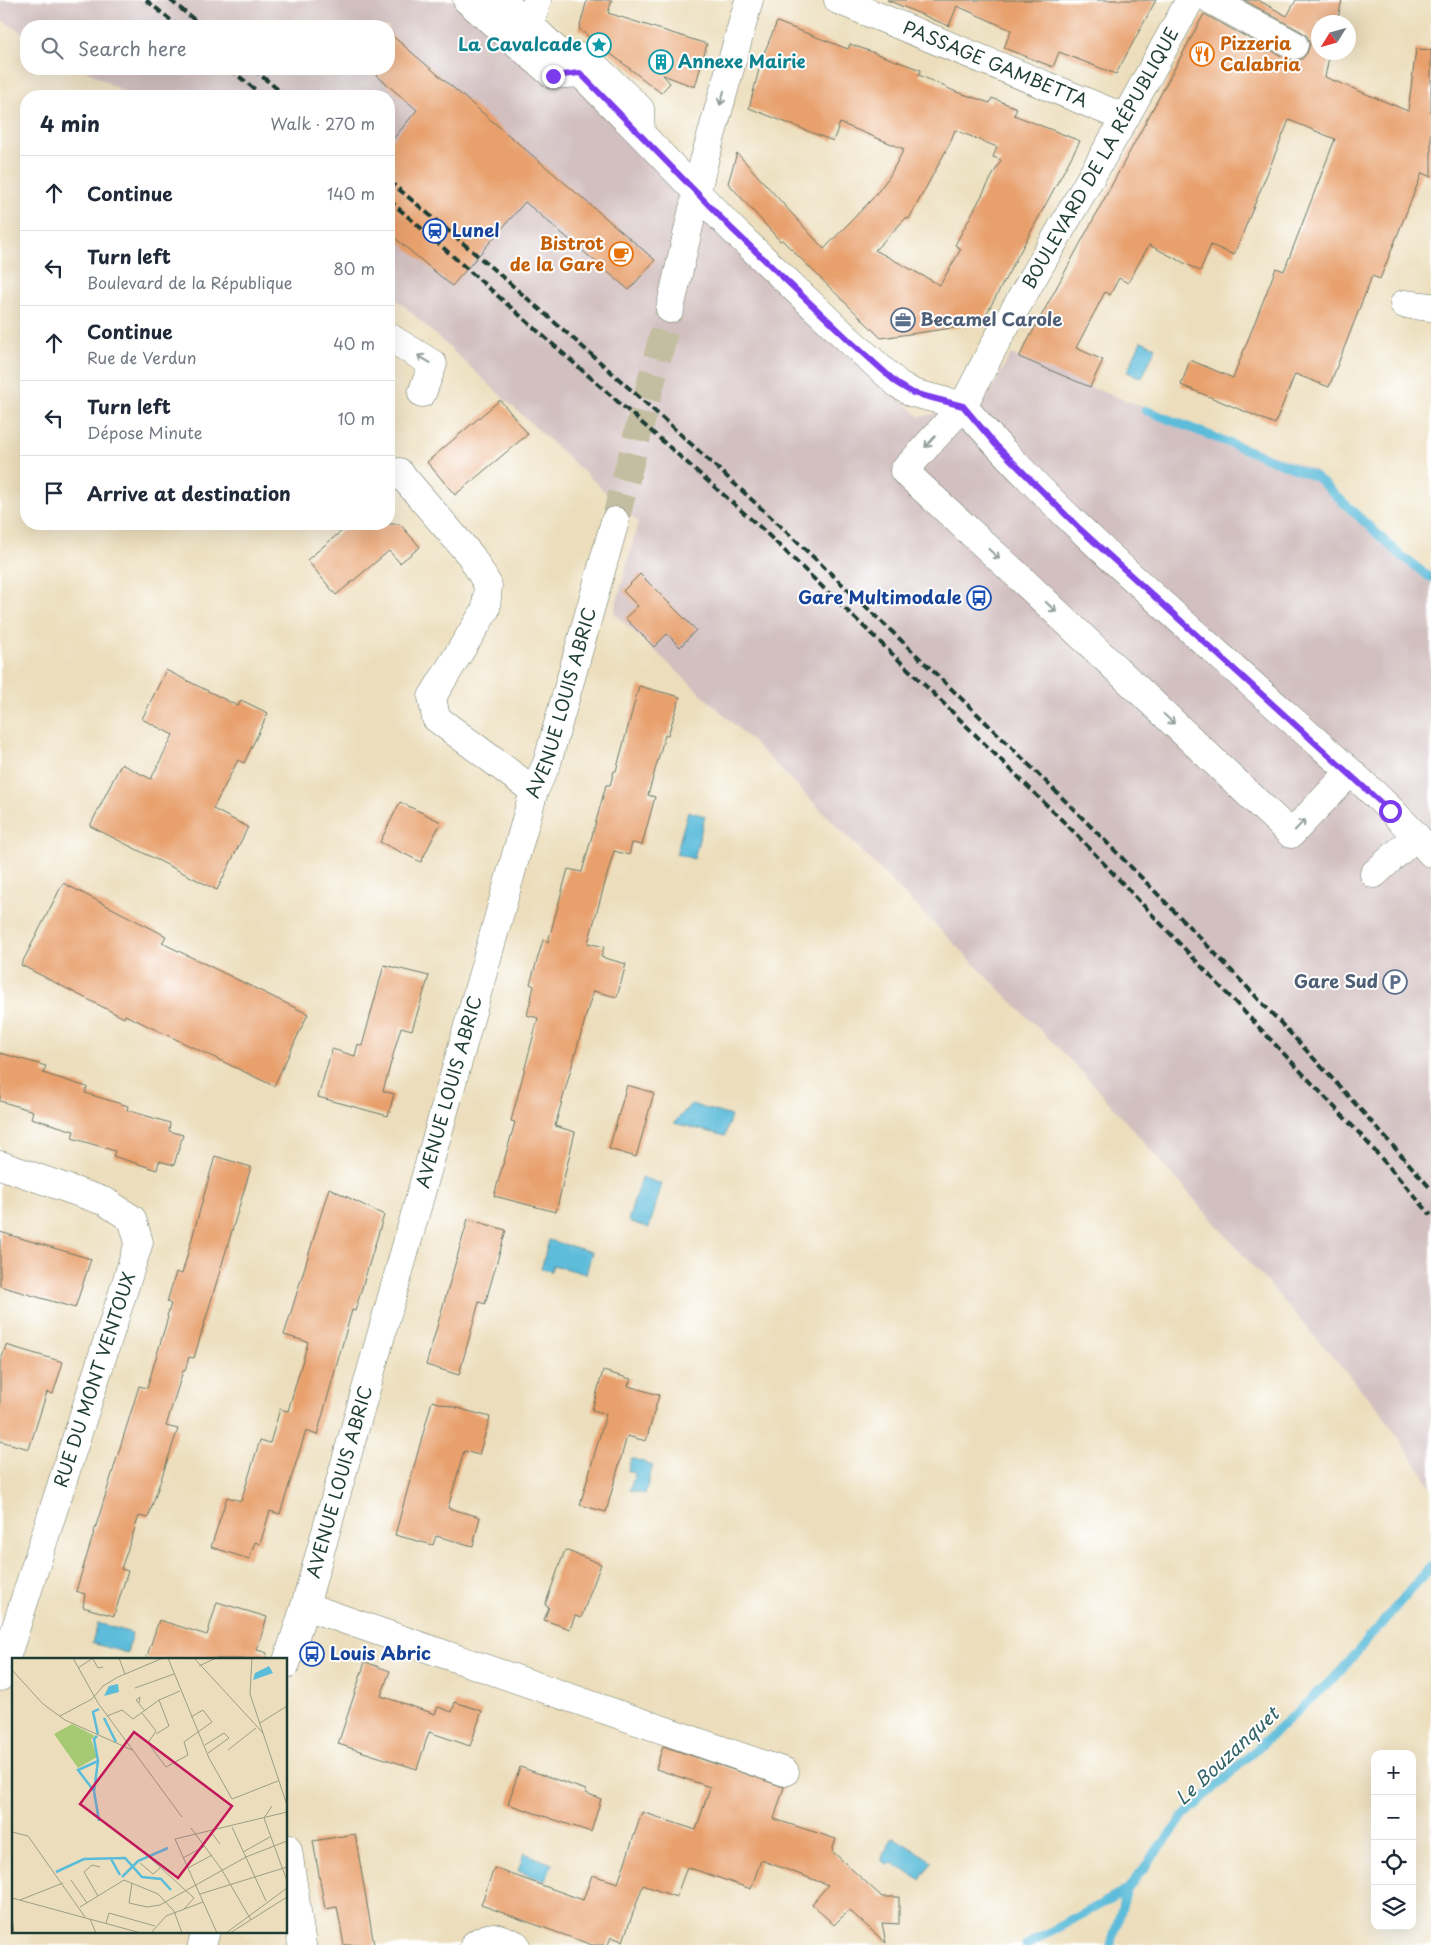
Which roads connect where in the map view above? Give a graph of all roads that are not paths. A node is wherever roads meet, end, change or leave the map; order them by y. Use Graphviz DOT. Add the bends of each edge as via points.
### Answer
graph roads {
  1 [pos="467,0"];
  2 [pos="500,0"];
  3 [pos="749,0"];
  4 [pos="838,0"];
  5 [pos="1190,0"];
  6 [pos="1211,0"];
  7 [pos="534,12"];
  8 [pos="1294,45"];
  9 [pos="574,66"];
  10 [pos="1125,118"];
  11 [pos="697,192"];
  12 [pos="1404,304"];
  13 [pos="1431,307"];
  14 [pos="670,309"];
  15 [pos="395,341"];
  16 [pos="422,393"];
  17 [pos="963,406"];
  18 [pos="399,472"];
  19 [pos="615,521"];
  20 [pos="1350,772"];
  21 [pos="534,791"];
  22 [pos="1424,844"];
  23 [pos="1374,874"];
  24 [pos="0,1165"];
  25 [pos="305,1606"];
  26 [pos="288,1658"];
  27 [pos="0,1676"];
  28 [pos="786,1772"];
  29 [pos="288,1850"];
  30 [pos="206,1932"];
  31 [pos="202,1945"];
  32 [pos="302,1945"];
  33 [pos="474,1945"];
  34 [pos="516,1945"];
  1 -- 9 [label="street" via="553,76"];
  2 -- 7 [label="street"];
  3 -- 11 [label="street, one-way"];
  4 -- 10 [label="street, PASSAGE GAMBETTA"];
  5 -- 10 [label="street, BOULEVARD DE LA RÉPUBLIQUE"];
  6 -- 8 [label="street"];
  7 -- 9 [label="street"];
  9 -- 11 [label="street"];
  10 -- 17 [label="street, BOULEVARD DE LA RÉPUBLIQUE" via="996,342"];
  11 -- 14 [label="street"];
  11 -- 17 [label="street" via="732,229 898,384 913,393"];
  12 -- 13 [label="street"];
  16 -- 15 [label="street, one-way" via="434,364"];
  17 -- 20 [label="street" via="996,445 1080,529"];
  17 -- 20 [label="street, BOULEVARD DE LA RÉPUBLIQUE, one-way" via="904,471 1291,834"];
  18 -- 21 [label="street" via="471,556 488,584 486,609 432,697 436,718"];
  19 -- 21 [label="street, AVENUE LOUIS ABRIC" via="547,763"];
  20 -- 22 [label="street"];
  21 -- 25 [label="street, AVENUE LOUIS ABRIC"];
  22 -- 23 [label="street"];
  24 -- 27 [label="street, RUE DU MONT VENTOUX" via="106,1202 132,1219 139,1242"];
  25 -- 26 [label="street, AVENUE LOUIS ABRIC"];
  25 -- 28 [label="street"];
  29 -- 32 [label="street"];
  30 -- 31 [label="street"];
  33 -- 34 [label="street" via="494,1936"];
}
